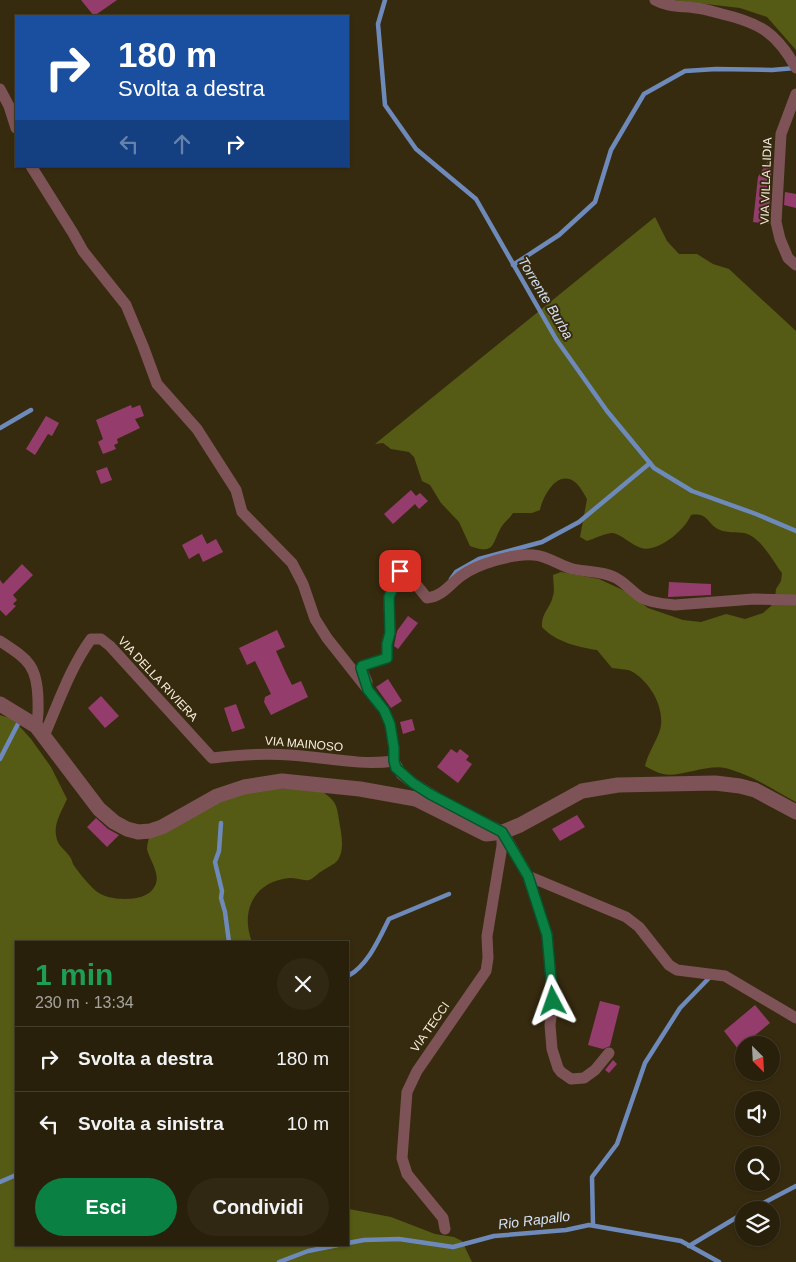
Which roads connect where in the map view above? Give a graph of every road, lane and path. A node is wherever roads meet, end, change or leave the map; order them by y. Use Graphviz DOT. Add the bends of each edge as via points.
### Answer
graph roads {
  1 [pos="655,0"];
  2 [pos="796,68"];
  3 [pos="0,89"];
  4 [pos="796,94"];
  5 [pos="15,125"];
  6 [pos="32,167"];
  7 [pos="796,265"];
  8 [pos="796,600"];
  9 [pos="0,641"];
  10 [pos="368,690"];
  11 [pos="0,704"];
  12 [pos="40,731"];
  13 [pos="212,758"];
  14 [pos="394,761"];
  15 [pos="796,812"];
  16 [pos="502,832"];
  17 [pos="528,876"];
  18 [pos="796,1018"];
  19 [pos="609,1053"];
  20 [pos="446,1229"];
  1 -- 2 [label="street" via="744,19 758,25 782,46"];
  3 -- 5 [label="street"];
  4 -- 7 [label="street, VIA VILLA LIDIA" via="781,134 776,222 788,258"];
  6 -- 10 [label="street" via="83,251 126,305 157,384 197,429 236,490 242,512 292,564 319,626"];
  8 -- 10 [label="street" via="662,604 643,598 612,576 571,569 534,555 515,556 476,567 445,590 427,598 404,562 389,597 387,658 361,668"];
  9 -- 12 [label="street" via="23,656 36,674"];
  10 -- 14 [label="street" via="384,710 390,724"];
  11 -- 12 [label="street"];
  12 -- 13 [label="street, VIA DELLA RIVIERA" via="85,648 91,639 101,639"];
  12 -- 16 [label="street" via="99,809 114,822 138,832 162,827 217,796 282,782 360,789 416,799 486,834"];
  13 -- 14 [label="street, VIA MAINOSO" via="248,754 375,764"];
  14 -- 16 [label="street" via="401,774 413,783"];
  15 -- 16 [label="street" via="756,790 740,786 715,783 618,785 582,791"];
  16 -- 17 [label="street"];
  16 -- 20 [label="street, VIA TECCI" via="487,936 486,971 417,1071 407,1092 402,1158 406,1174 443,1218"];
  17 -- 18 [label="street" via="626,917 639,927 669,966 677,970 725,976"];
  17 -- 19 [label="street" via="547,935 553,1001 550,1025 558,1068 571,1079 578,1080 595,1070"];
}
